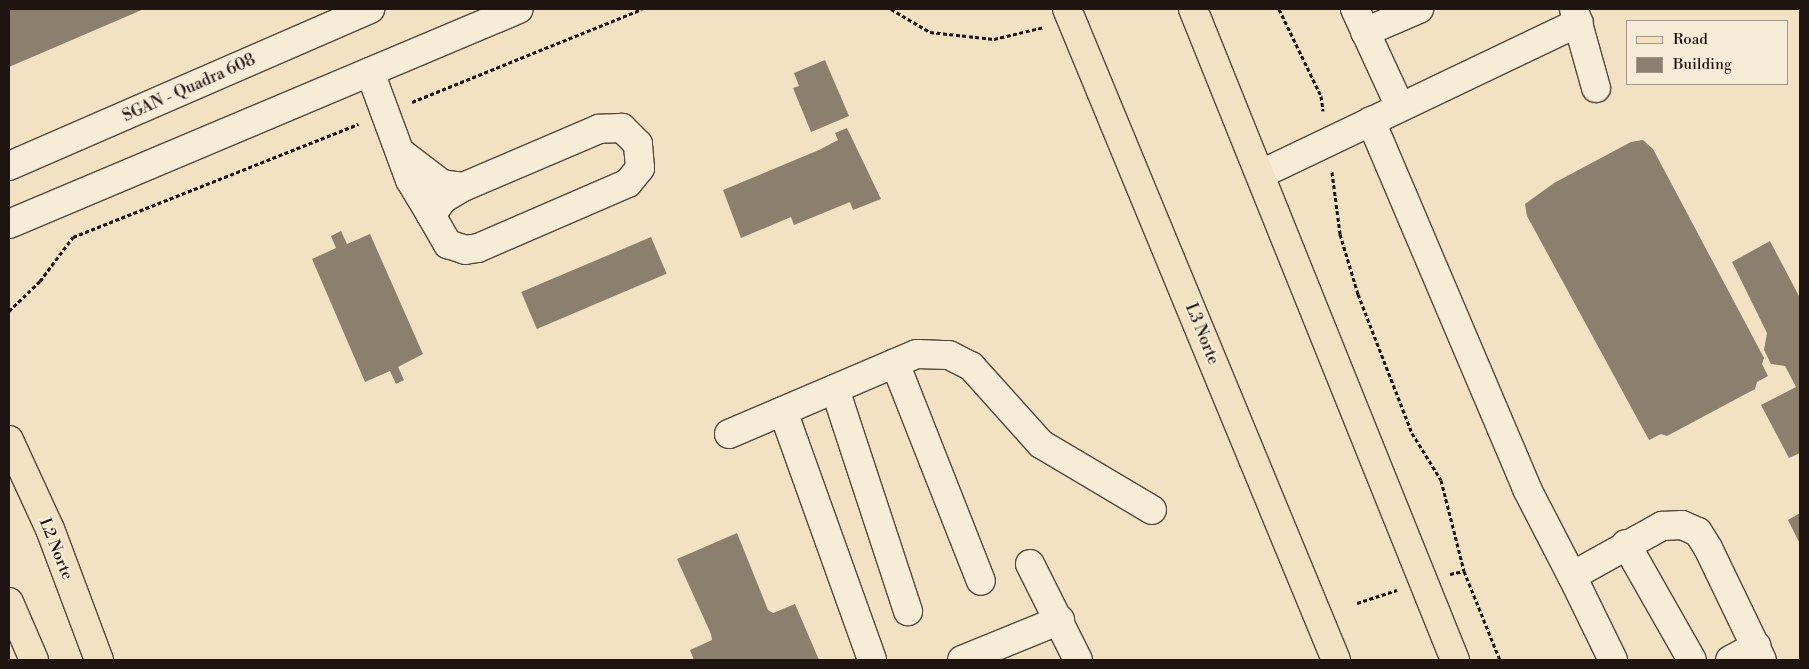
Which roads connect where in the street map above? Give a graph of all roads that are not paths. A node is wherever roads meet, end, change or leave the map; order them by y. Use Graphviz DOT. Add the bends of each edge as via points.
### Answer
graph roads {
  1 [pos="370,9"];
  2 [pos="519,9"];
  3 [pos="1194,9"];
  4 [pos="1418,9"];
  5 [pos="1069,13"];
  6 [pos="1576,15"];
  7 [pos="1360,20"];
  8 [pos="370,72"];
  9 [pos="1596,88"];
  10 [pos="1400,107"];
  11 [pos="1371,122"];
  12 [pos="399,151"];
  13 [pos="9,166"];
  14 [pos="1261,174"];
  15 [pos="462,187"];
  16 [pos="431,215"];
  17 [pos="9,224"];
  18 [pos="895,363"];
  19 [pos="835,389"];
  20 [pos="783,411"];
  21 [pos="729,434"];
  22 [pos="9,440"];
  23 [pos="1152,510"];
  24 [pos="1626,544"];
  25 [pos="1030,564"];
  26 [pos="1572,576"];
  27 [pos="981,581"];
  28 [pos="9,602"];
  29 [pos="908,612"];
  30 [pos="1060,620"];
  31 [pos="1759,653"];
  32 [pos="34,660"];
  33 [pos="99,660"];
  34 [pos="872,660"];
  35 [pos="962,660"];
  36 [pos="1078,660"];
  37 [pos="1336,660"];
  38 [pos="1455,660"];
  39 [pos="1613,660"];
  40 [pos="1692,660"];
  41 [pos="1730,660"];
  1 -- 13 [label="street, SGAN - Quadra 608"];
  2 -- 8 [label="street"];
  3 -- 14 [label="main road"];
  4 -- 7 [label="street"];
  5 -- 37 [label="main road, L3 Norte"];
  6 -- 9 [label="street"];
  6 -- 10 [label="street"];
  7 -- 10 [label="street"];
  8 -- 12 [label="street"];
  8 -- 17 [label="street"];
  10 -- 11 [label="street"];
  11 -- 14 [label="street"];
  11 -- 26 [label="street" via="1527,490"];
  12 -- 15 [label="street" via="442,184"];
  12 -- 16 [label="street" via="410,180"];
  14 -- 38 [label="main road"];
  15 -- 16 [label="street" via="443,199"];
  15 -- 16 [label="street" via="599,129 622,128 638,144 640,168 628,183 478,248 465,250 448,244"];
  18 -- 19 [label="street"];
  18 -- 23 [label="street" via="917,354 949,355 971,366 1041,444"];
  18 -- 27 [label="street"];
  19 -- 20 [label="street"];
  19 -- 29 [label="street"];
  20 -- 21 [label="street"];
  20 -- 34 [label="street"];
  22 -- 33 [label="main road, L2 Norte" via="50,529"];
  24 -- 26 [label="street"];
  24 -- 31 [label="street" via="1662,526 1682,525 1698,532"];
  24 -- 40 [label="street"];
  25 -- 30 [label="street"];
  26 -- 39 [label="street"];
  28 -- 32 [label="main road"];
  30 -- 35 [label="street"];
  30 -- 36 [label="street"];
  31 -- 41 [label="street"];
}
